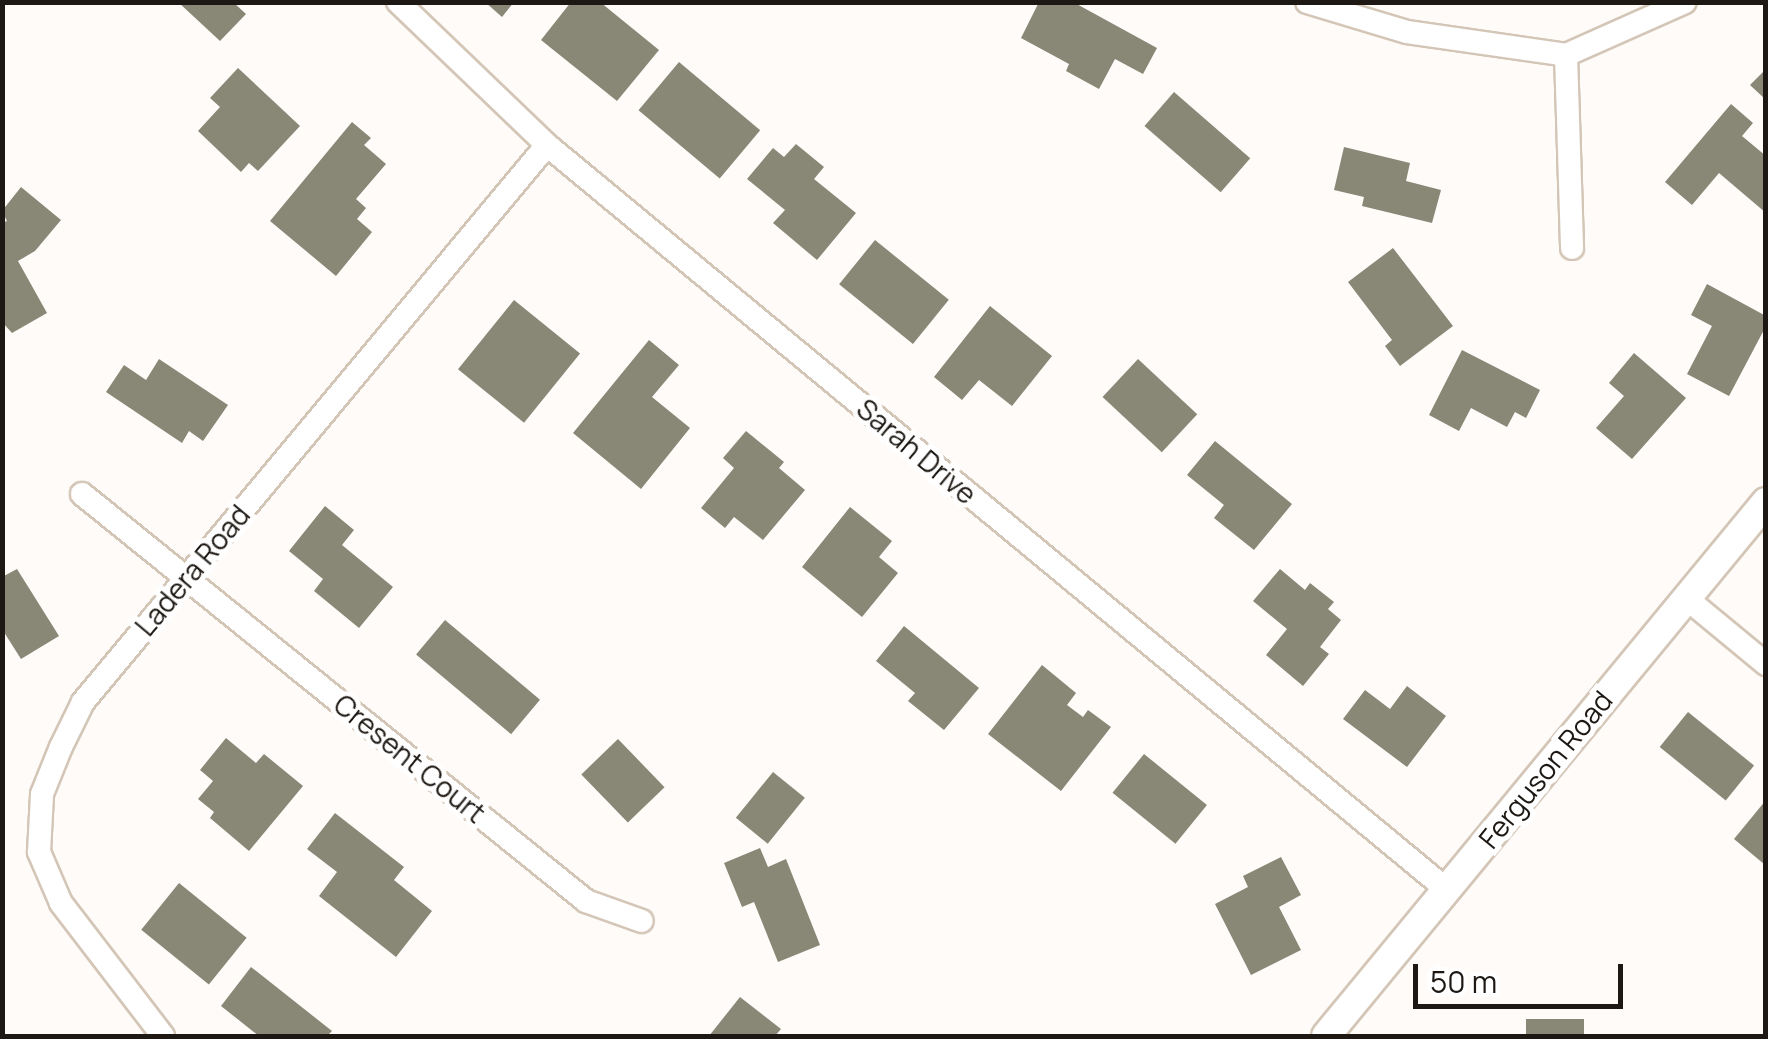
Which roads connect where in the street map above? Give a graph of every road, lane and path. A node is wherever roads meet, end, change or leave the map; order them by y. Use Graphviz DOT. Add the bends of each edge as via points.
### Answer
graph roads {
  1 [pos="398,2"];
  2 [pos="1307,2"];
  3 [pos="1685,2"];
  4 [pos="1566,54"];
  5 [pos="547,145"];
  6 [pos="1572,248"];
  7 [pos="82,494"];
  8 [pos="1766,502"];
  9 [pos="187,577"];
  10 [pos="1686,598"];
  11 [pos="1766,664"];
  12 [pos="1446,889"];
  13 [pos="642,921"];
  14 [pos="163,1036"];
  15 [pos="1326,1036"];
  1 -- 5 [label="street, Sarah Drive"];
  2 -- 4 [label="street" via="1407,32"];
  3 -- 4 [label="street"];
  4 -- 6 [label="street"];
  5 -- 9 [label="street, Ladera Road"];
  5 -- 12 [label="street, Sarah Drive"];
  7 -- 9 [label="street, Cresent Court"];
  8 -- 10 [label="street, Ferguson Road"];
  9 -- 13 [label="street, Cresent Court" via="586,901"];
  9 -- 14 [label="street, Ladera Road" via="83,702 42,794 38,852 61,903"];
  10 -- 11 [label="street"];
  10 -- 12 [label="street, Ferguson Road"];
  12 -- 15 [label="street, Ferguson Road"];
}
